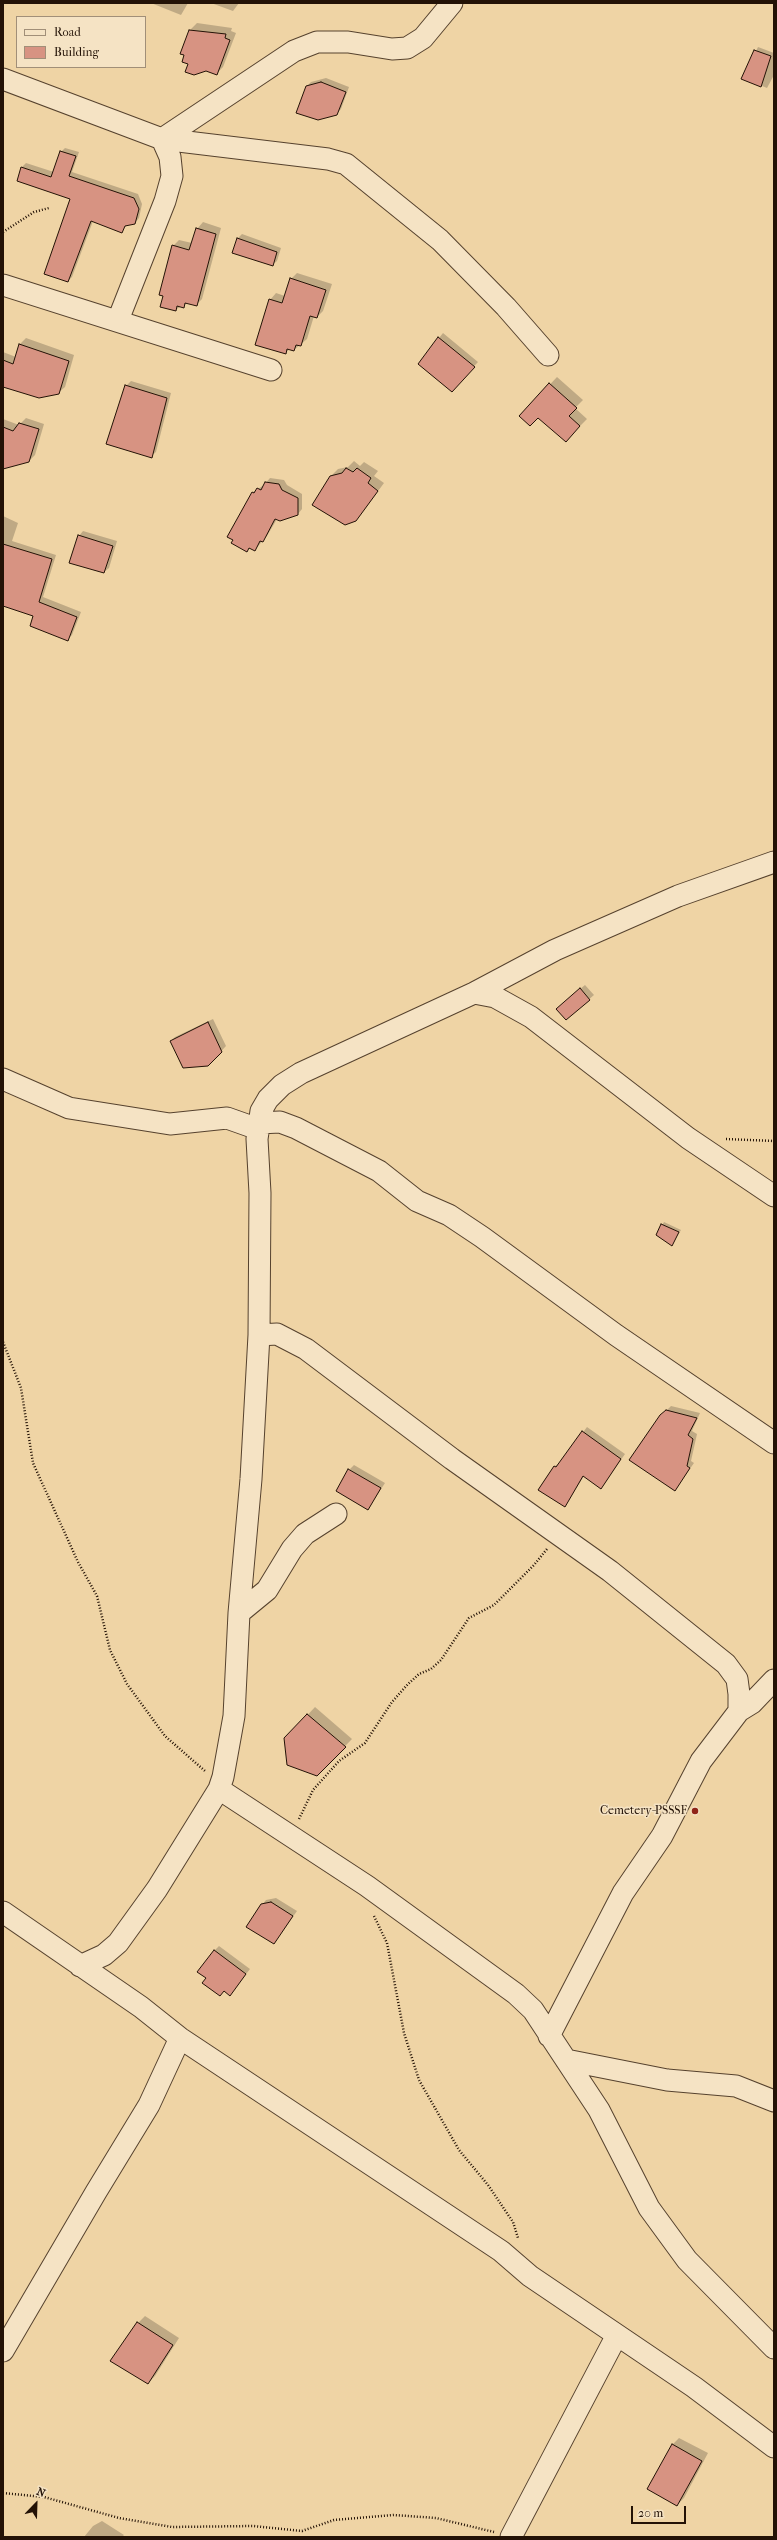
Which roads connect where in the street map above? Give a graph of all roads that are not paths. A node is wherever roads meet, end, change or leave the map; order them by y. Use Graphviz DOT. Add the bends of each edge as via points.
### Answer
graph roads {
  1 [pos="452,3"];
  2 [pos="3,79"];
  3 [pos="162,139"];
  4 [pos="3,285"];
  5 [pos="118,320"];
  6 [pos="548,355"];
  7 [pos="271,370"];
  8 [pos="774,862"];
  9 [pos="474,993"];
  10 [pos="3,1079"];
  11 [pos="258,1126"];
  12 [pos="774,1196"];
  13 [pos="259,1335"];
  14 [pos="774,1443"];
  15 [pos="336,1514"];
  16 [pos="239,1613"];
  17 [pos="774,1680"];
  18 [pos="739,1711"];
  19 [pos="221,1783"];
  20 [pos="3,1912"];
  21 [pos="80,1966"];
  22 [pos="549,2036"];
  23 [pos="180,2038"];
  24 [pos="566,2060"];
  25 [pos="774,2101"];
  26 [pos="617,2336"];
  27 [pos="774,2348"];
  28 [pos="3,2351"];
  29 [pos="774,2447"];
  30 [pos="512,2537"];
  1 -- 3 [label="street" via="423,38 407,48 392,49 348,42 317,42 294,51"];
  2 -- 3 [label="street"];
  3 -- 5 [label="street" via="170,157 172,176"];
  3 -- 6 [label="street" via="328,159 346,164 440,240 506,307"];
  4 -- 5 [label="street"];
  5 -- 7 [label="street"];
  8 -- 9 [label="street" via="678,896 615,922"];
  9 -- 11 [label="street" via="301,1073 274,1091 261,1111"];
  9 -- 12 [label="street" via="495,997 531,1017 688,1138"];
  10 -- 11 [label="street" via="68,1108 170,1124 227,1118"];
  11 -- 13 [label="street"];
  11 -- 14 [label="street" via="280,1122 379,1171 417,1201 449,1216 482,1237 616,1335"];
  13 -- 16 [label="street" via="251,1480"];
  13 -- 18 [label="street" via="277,1334 306,1349 452,1459 610,1571 726,1664 736,1679 740,1694"];
  15 -- 16 [label="street" via="304,1534 267,1590"];
  16 -- 19 [label="street" via="234,1716"];
  17 -- 18 [label="street" via="752,1703"];
  18 -- 22 [label="street" via="708,1749 662,1836 623,1893"];
  19 -- 21 [label="street" via="157,1889 118,1943 104,1954"];
  19 -- 22 [label="street" via="292,1837 367,1886 516,1994 533,2010"];
  20 -- 21 [label="street"];
  21 -- 23 [label="street"];
  22 -- 24 [label="street"];
  23 -- 26 [label="street" via="501,2251 530,2276"];
  23 -- 28 [label="street" via="149,2105"];
  24 -- 25 [label="street" via="667,2080 736,2086"];
  24 -- 27 [label="street" via="599,2110 649,2208 687,2260"];
  26 -- 29 [label="street" via="694,2386"];
  26 -- 30 [label="street"];
}
